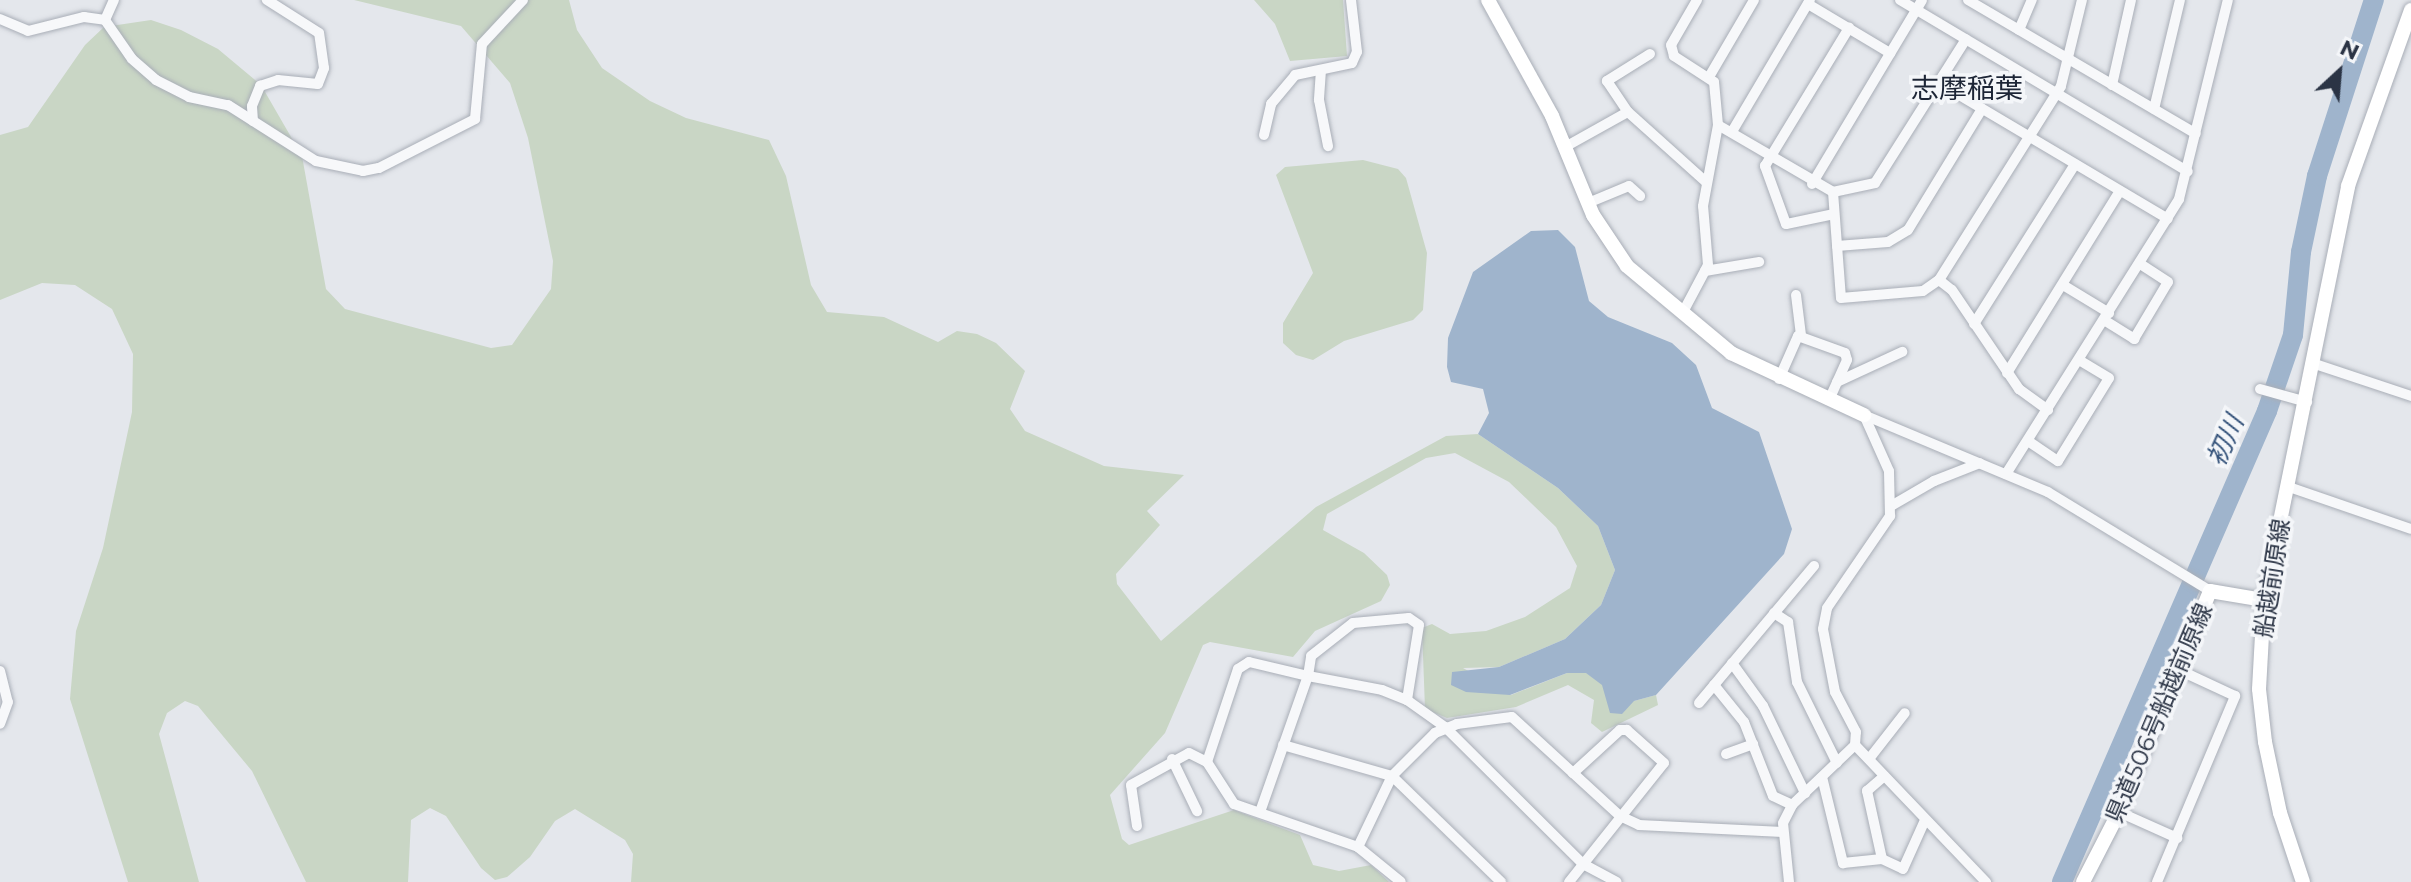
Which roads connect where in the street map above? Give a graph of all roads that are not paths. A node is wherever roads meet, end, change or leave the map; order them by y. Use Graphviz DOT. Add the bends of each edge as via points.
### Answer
graph roads {
  1 [pos="114,0"];
  2 [pos="267,0"];
  3 [pos="523,0"];
  4 [pos="1351,0"];
  5 [pos="1488,0"];
  6 [pos="1697,0"];
  7 [pos="1754,0"];
  8 [pos="1900,0"];
  9 [pos="2032,0"];
  10 [pos="2082,0"];
  11 [pos="2131,0"];
  12 [pos="2180,0"];
  13 [pos="2228,0"];
  14 [pos="1809,2"];
  15 [pos="1974,2"];
  16 [pos="1919,5"];
  17 [pos="2411,10"];
  18 [pos="0,19"];
  19 [pos="105,20"];
  20 [pos="1849,28"];
  21 [pos="2019,30"];
  22 [pos="1966,39"];
  23 [pos="1890,53"];
  24 [pos="1650,54"];
  25 [pos="2068,59"];
  26 [pos="1321,70"];
  27 [pos="1709,77"];
  28 [pos="1939,83"];
  29 [pos="2112,85"];
  30 [pos="2057,93"];
  31 [pos="1982,109"];
  32 [pos="2154,109"];
  33 [pos="1628,112"];
  34 [pos="253,121"];
  35 [pos="1718,125"];
  36 [pos="1733,130"];
  37 [pos="2196,134"];
  38 [pos="1264,135"];
  39 [pos="2029,137"];
  40 [pos="1328,146"];
  41 [pos="1565,147"];
  42 [pos="1773,157"];
  43 [pos="2075,164"];
  44 [pos="2188,172"];
  45 [pos="1706,182"];
  46 [pos="1812,184"];
  47 [pos="2120,191"];
  48 [pos="1833,192"];
  49 [pos="1640,196"];
  50 [pos="1588,203"];
  51 [pos="1834,214"];
  52 [pos="2168,219"];
  53 [pos="1837,246"];
  54 [pos="1759,262"];
  55 [pos="2140,264"];
  56 [pos="1705,271"];
  57 [pos="1939,280"];
  58 [pos="2063,285"];
  59 [pos="1796,295"];
  60 [pos="1682,314"];
  61 [pos="2107,317"];
  62 [pos="1974,324"];
  63 [pos="1801,335"];
  64 [pos="1902,352"];
  65 [pos="2079,360"];
  66 [pos="2315,364"];
  67 [pos="2007,373"];
  68 [pos="1779,379"];
  69 [pos="1837,382"];
  70 [pos="2260,389"];
  71 [pos="2411,396"];
  72 [pos="1829,400"];
  73 [pos="2307,402"];
  74 [pos="2048,410"];
  75 [pos="1864,415"];
  76 [pos="2028,441"];
  77 [pos="1980,463"];
  78 [pos="2006,474"];
  79 [pos="2289,487"];
  80 [pos="1891,506"];
  81 [pos="2411,529"];
  82 [pos="1814,566"];
  83 [pos="2210,591"];
  84 [pos="2264,600"];
  85 [pos="1774,613"];
  86 [pos="1732,663"];
  87 [pos="2179,670"];
  88 [pos="0,671"];
  89 [pos="1308,676"];
  90 [pos="1714,685"];
  91 [pos="1407,700"];
  92 [pos="1699,703"];
  93 [pos="1905,713"];
  94 [pos="0,724"];
  95 [pos="1445,727"];
  96 [pos="1753,744"];
  97 [pos="1283,745"];
  98 [pos="1855,745"];
  99 [pos="1726,754"];
  100 [pos="1172,759"];
  101 [pos="1869,759"];
  102 [pos="1207,762"];
  103 [pos="1837,763"];
  104 [pos="1573,773"];
  105 [pos="1392,776"];
  106 [pos="1884,776"];
  107 [pos="1822,777"];
  108 [pos="1805,793"];
  109 [pos="1792,805"];
  110 [pos="1197,811"];
  111 [pos="1260,812"];
  112 [pos="2119,812"];
  113 [pos="1620,816"];
  114 [pos="1925,820"];
  115 [pos="1137,826"];
  116 [pos="1783,832"];
  117 [pos="2177,838"];
  118 [pos="1358,847"];
  119 [pos="1882,859"];
  120 [pos="1583,864"];
  121 [pos="1401,882"];
  122 [pos="1501,882"];
  123 [pos="1569,882"];
  124 [pos="1617,882"];
  125 [pos="1789,882"];
  126 [pos="1986,882"];
  127 [pos="2083,882"];
  128 [pos="2157,882"];
  129 [pos="2303,882"];
  1 -- 19 [label="street"];
  2 -- 34 [label="street" via="319,33 324,68 318,84 278,80 260,86"];
  3 -- 34 [label="street" via="482,44 475,119 379,168 363,171 316,161"];
  4 -- 26 [label="street" via="1357,52 1352,63"];
  5 -- 41 [label="main road"];
  6 -- 27 [label="street" via="1671,45 1674,56"];
  7 -- 27 [label="street"];
  8 -- 16 [label="street"];
  9 -- 21 [label="street"];
  10 -- 25 [label="street"];
  11 -- 29 [label="street"];
  12 -- 32 [label="street"];
  13 -- 37 [label="street"];
  14 -- 20 [label="street"];
  14 -- 36 [label="street"];
  15 -- 21 [label="street"];
  16 -- 22 [label="street"];
  16 -- 23 [label="street"];
  17 -- 66 [label="main road, 船越前原線" via="2348,186"];
  18 -- 19 [label="street" via="28,31 84,17"];
  19 -- 34 [label="street" via="132,59 156,80 189,97 228,105"];
  20 -- 23 [label="street"];
  20 -- 42 [label="street"];
  21 -- 25 [label="street"];
  22 -- 28 [label="street"];
  22 -- 30 [label="street"];
  23 -- 46 [label="street"];
  24 -- 33 [label="street" via="1607,81"];
  25 -- 29 [label="street"];
  25 -- 30 [label="street"];
  26 -- 38 [label="street" via="1295,75 1278,93"];
  26 -- 40 [label="street" via="1319,100"];
  27 -- 35 [label="street" via="1716,88"];
  28 -- 31 [label="street"];
  28 -- 48 [label="street" via="1875,183"];
  29 -- 32 [label="street"];
  30 -- 39 [label="street"];
  30 -- 44 [label="street"];
  31 -- 39 [label="street"];
  31 -- 53 [label="street" via="1908,230 1888,242"];
  32 -- 37 [label="street"];
  33 -- 41 [label="street"];
  33 -- 45 [label="street"];
  35 -- 36 [label="street"];
  35 -- 45 [label="street"];
  36 -- 42 [label="street"];
  37 -- 44 [label="street"];
  39 -- 43 [label="street"];
  39 -- 57 [label="street"];
  41 -- 50 [label="main road"];
  42 -- 46 [label="street"];
  42 -- 51 [label="street" via="1765,166 1782,221"];
  43 -- 47 [label="street"];
  43 -- 62 [label="street"];
  44 -- 52 [label="street"];
  45 -- 56 [label="street"];
  46 -- 48 [label="street"];
  47 -- 52 [label="street"];
  47 -- 58 [label="street"];
  48 -- 51 [label="street"];
  49 -- 50 [label="street" via="1629,186"];
  50 -- 60 [label="main road" via="1627,266"];
  51 -- 53 [label="street"];
  52 -- 55 [label="street"];
  53 -- 57 [label="street" via="1841,298 1913,294"];
  54 -- 56 [label="street"];
  55 -- 61 [label="street"];
  55 -- 61 [label="street" via="2168,282 2134,339"];
  56 -- 60 [label="street"];
  57 -- 62 [label="street"];
  58 -- 61 [label="street"];
  58 -- 67 [label="street"];
  59 -- 63 [label="street"];
  60 -- 68 [label="main road" via="1731,353"];
  61 -- 65 [label="street"];
  62 -- 67 [label="street"];
  63 -- 68 [label="street"];
  63 -- 69 [label="street" via="1845,353"];
  64 -- 69 [label="street"];
  65 -- 74 [label="street"];
  65 -- 76 [label="street" via="2109,378 2058,461"];
  66 -- 71 [label="street"];
  66 -- 73 [label="main road, 船越前原線"];
  67 -- 74 [label="street"];
  68 -- 72 [label="main road"];
  69 -- 72 [label="street"];
  70 -- 73 [label="street"];
  72 -- 75 [label="main road"];
  73 -- 79 [label="main road, 船越前原線"];
  74 -- 76 [label="street"];
  75 -- 77 [label="street"];
  75 -- 80 [label="street" via="1889,471"];
  76 -- 78 [label="street"];
  77 -- 78 [label="street"];
  77 -- 80 [label="street"];
  78 -- 83 [label="street" via="2072,504"];
  79 -- 81 [label="street"];
  79 -- 84 [label="main road, 船越前原線"];
  80 -- 98 [label="street" via="1883,532 1824,619 1831,676 1856,732"];
  82 -- 85 [label="street"];
  83 -- 84 [label="main road, 県道506号船越前原線"];
  83 -- 87 [label="main road, 県道506号船越前原線"];
  84 -- 129 [label="main road, 船越前原線" via="2259,689 2265,742 2280,813"];
  85 -- 86 [label="street"];
  85 -- 103 [label="street" via="1788,622 1797,682"];
  86 -- 90 [label="street"];
  86 -- 108 [label="street" via="1763,706"];
  87 -- 112 [label="main road, 県道506号船越前原線"];
  87 -- 117 [label="street" via="2235,696"];
  88 -- 94 [label="street" via="8,702"];
  89 -- 91 [label="street"];
  89 -- 91 [label="street" via="1311,656 1353,623 1409,618 1419,625"];
  89 -- 97 [label="street"];
  89 -- 102 [label="street" via="1243,664"];
  90 -- 92 [label="street"];
  90 -- 96 [label="street" via="1744,722"];
  91 -- 95 [label="street"];
  93 -- 101 [label="street"];
  95 -- 104 [label="street" via="1516,718"];
  95 -- 105 [label="street"];
  95 -- 120 [label="street"];
  96 -- 99 [label="street"];
  96 -- 109 [label="street" via="1773,796"];
  97 -- 105 [label="street"];
  97 -- 111 [label="street"];
  98 -- 101 [label="street"];
  98 -- 103 [label="street"];
  100 -- 102 [label="street" via="1183,752"];
  100 -- 110 [label="street"];
  100 -- 115 [label="street" via="1131,785"];
  101 -- 106 [label="street"];
  102 -- 111 [label="street" via="1230,801"];
  103 -- 107 [label="street"];
  104 -- 113 [label="street"];
  104 -- 113 [label="street" via="1612,732 1627,730 1646,746 1664,763 1662,771"];
  105 -- 118 [label="street"];
  105 -- 122 [label="street"];
  106 -- 114 [label="street"];
  106 -- 119 [label="street" via="1867,791"];
  107 -- 108 [label="street"];
  107 -- 119 [label="street" via="1843,863"];
  108 -- 109 [label="street"];
  109 -- 116 [label="street"];
  111 -- 118 [label="street"];
  112 -- 117 [label="street"];
  112 -- 127 [label="main road, 県道506号船越前原線"];
  113 -- 116 [label="street" via="1646,827"];
  113 -- 120 [label="street"];
  114 -- 119 [label="street" via="1903,869"];
  114 -- 126 [label="street"];
  116 -- 125 [label="street"];
  117 -- 128 [label="street"];
  118 -- 121 [label="street"];
  120 -- 123 [label="street"];
  120 -- 124 [label="street"];
}
